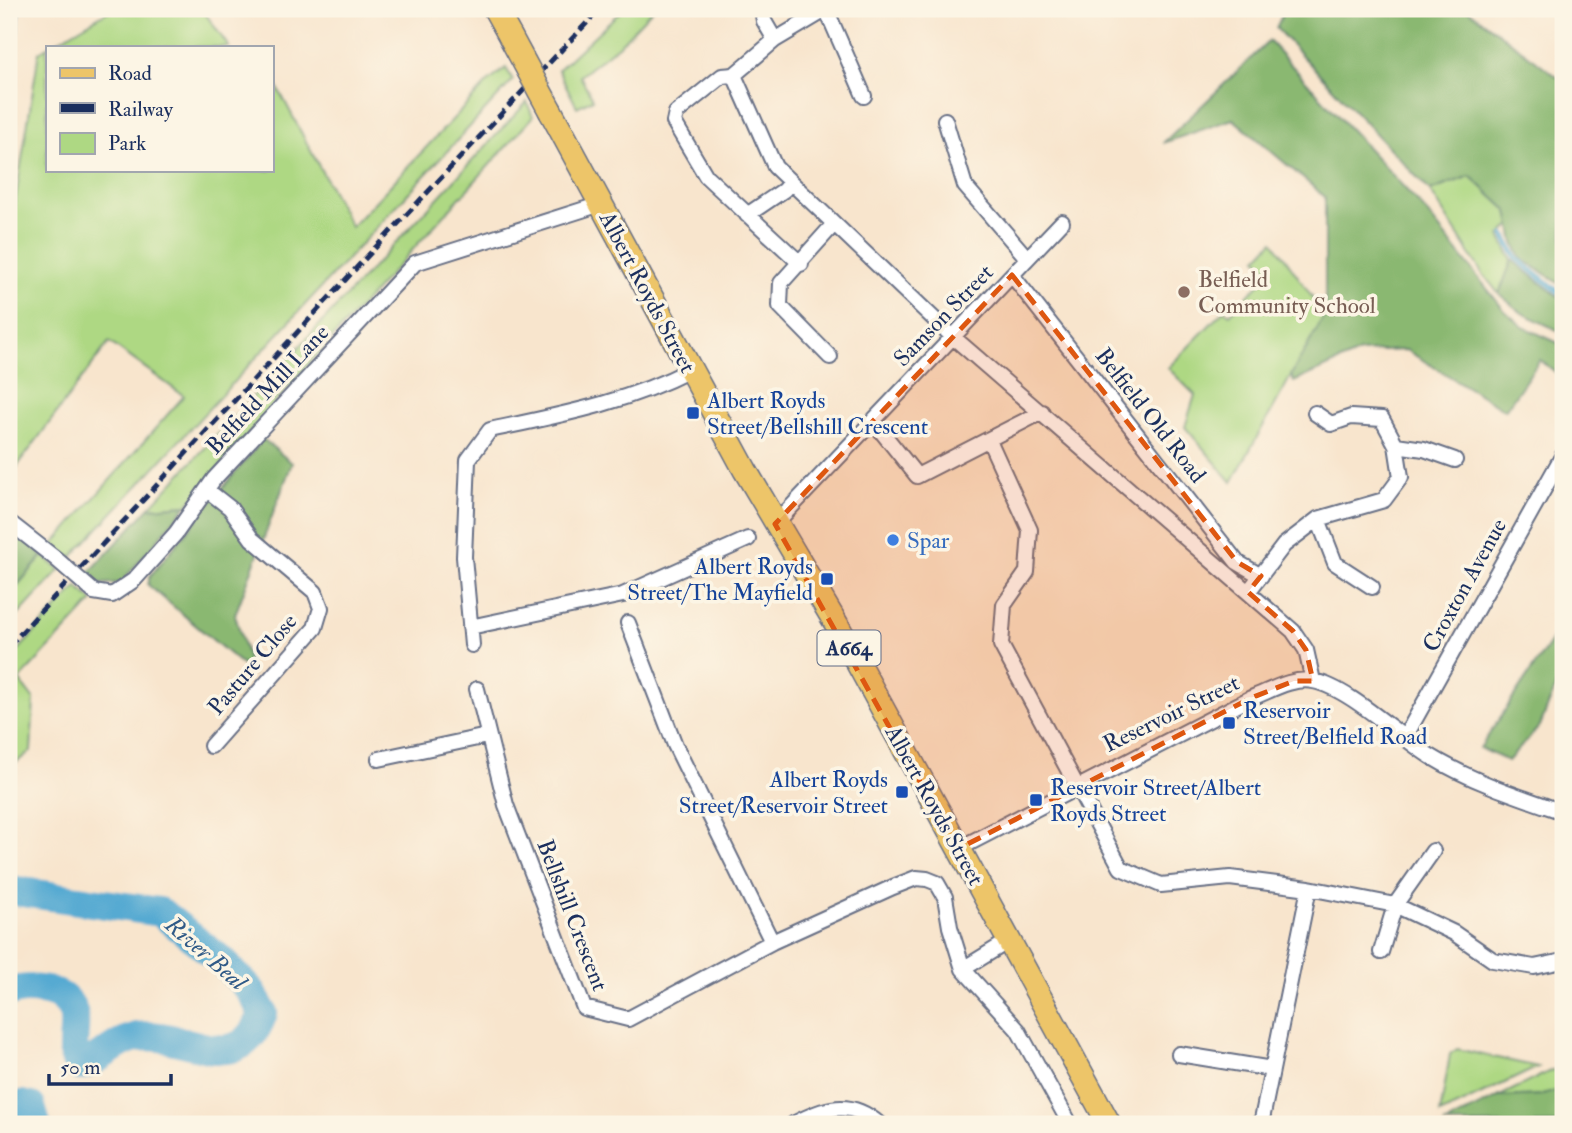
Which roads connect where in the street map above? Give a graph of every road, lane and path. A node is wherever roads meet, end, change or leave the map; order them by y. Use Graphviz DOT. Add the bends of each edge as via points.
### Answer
graph roads {
  1 [pos="495,9"];
  2 [pos="762,9"];
  3 [pos="827,9"];
  4 [pos="775,40"];
  5 [pos="734,75"];
  6 [pos="864,96"];
  7 [pos="945,120"];
  8 [pos="790,182"];
  9 [pos="601,204"];
  10 [pos="747,215"];
  11 [pos="1062,222"];
  12 [pos="834,224"];
  13 [pos="1027,258"];
  14 [pos="801,264"];
  15 [pos="1012,275"];
  16 [pos="953,337"];
  17 [pos="830,357"];
  18 [pos="691,370"];
  19 [pos="1042,412"];
  20 [pos="1315,413"];
  21 [pos="873,421"];
  22 [pos="989,440"];
  23 [pos="1396,446"];
  24 [pos="1563,455"];
  25 [pos="1455,460"];
  26 [pos="207,490"];
  27 [pos="1318,519"];
  28 [pos="9,522"];
  29 [pos="775,524"];
  30 [pos="748,539"];
  31 [pos="1261,576"];
  32 [pos="1372,587"];
  33 [pos="1248,592"];
  34 [pos="628,623"];
  35 [pos="470,627"];
  36 [pos="472,645"];
  37 [pos="1313,681"];
  38 [pos="477,689"];
  39 [pos="487,736"];
  40 [pos="1405,737"];
  41 [pos="211,746"];
  42 [pos="379,759"];
  43 [pos="1077,786"];
  44 [pos="1563,812"];
  45 [pos="958,849"];
  46 [pos="1433,851"];
  47 [pos="916,878"];
  48 [pos="1309,888"];
  49 [pos="1395,905"];
  50 [pos="1010,940"];
  51 [pos="772,942"];
  52 [pos="1381,952"];
  53 [pos="1563,961"];
  54 [pos="963,969"];
  55 [pos="1179,1054"];
  56 [pos="1272,1069"];
  57 [pos="793,1124"];
  58 [pos="878,1124"];
  59 [pos="1070,1124"];
  60 [pos="1109,1124"];
  61 [pos="1261,1124"];
  1 -- 9 [label="main road, Albert Royds Street / A664, bridge"];
  2 -- 4 [label="street"];
  3 -- 4 [label="street"];
  3 -- 6 [label="street"];
  4 -- 5 [label="street"];
  5 -- 8 [label="street" via="775,167"];
  5 -- 10 [label="street" via="722,76 676,113 674,122 706,177"];
  7 -- 13 [label="street" via="965,186"];
  8 -- 10 [label="street"];
  8 -- 12 [label="street"];
  9 -- 18 [label="main road, Albert Royds Street / A664"];
  9 -- 26 [label="street, Belfield Mill Lane" via="415,263"];
  10 -- 14 [label="street"];
  11 -- 13 [label="street, Samson Street"];
  12 -- 14 [label="street"];
  12 -- 16 [label="street"];
  13 -- 15 [label="street, Samson Street"];
  14 -- 17 [label="street" via="782,283 780,306"];
  15 -- 16 [label="street, Samson Street"];
  15 -- 31 [label="street, Belfield Old Road" via="1237,562"];
  16 -- 19 [label="street"];
  16 -- 21 [label="street, Samson Street"];
  18 -- 29 [label="main road, Albert Royds Street / A664"];
  18 -- 35 [label="street" via="604,406 489,430 468,460 464,557"];
  19 -- 22 [label="street"];
  19 -- 33 [label="street"];
  20 -- 23 [label="street" via="1331,424 1351,417 1382,419"];
  21 -- 22 [label="street" via="917,476"];
  21 -- 29 [label="street, Samson Street"];
  22 -- 43 [label="street" via="1030,530 1027,572 1004,605 1001,645"];
  23 -- 25 [label="street" via="1424,449"];
  23 -- 27 [label="street" via="1401,477 1384,500"];
  24 -- 40 [label="street, Croxton Avenue"];
  26 -- 28 [label="street, Belfield Mill Lane, bridge" via="134,580 112,595 94,592"];
  26 -- 41 [label="street, Pasture Close" via="230,508 252,539 315,592 321,608 314,628"];
  27 -- 31 [label="street" via="1284,545"];
  27 -- 32 [label="street" via="1335,563"];
  29 -- 45 [label="main road, Albert Royds Street / A664" via="837,625"];
  30 -- 35 [label="street" via="623,595"];
  31 -- 33 [label="street"];
  33 -- 37 [label="street" via="1293,631 1306,650"];
  34 -- 51 [label="street" via="676,745"];
  35 -- 36 [label="street"];
  37 -- 40 [label="street" via="1334,689"];
  37 -- 43 [label="street, Reservoir Street" via="1294,681 1251,698"];
  38 -- 39 [label="street, Bellshill Crescent"];
  39 -- 42 [label="street"];
  39 -- 51 [label="street, Bellshill Crescent" via="506,805 584,1008 628,1018"];
  40 -- 44 [label="street" via="1491,788"];
  43 -- 45 [label="street, Reservoir Street"];
  43 -- 48 [label="street" via="1121,868 1161,885 1230,878"];
  45 -- 50 [label="main road, Albert Royds Street / A664"];
  46 -- 49 [label="street"];
  47 -- 51 [label="street, Bellshill Crescent"];
  47 -- 54 [label="street, Albert Royds Street" via="937,883 942,889"];
  48 -- 49 [label="street"];
  48 -- 56 [label="street"];
  49 -- 52 [label="street"];
  49 -- 53 [label="street" via="1454,933 1493,960 1534,967"];
  50 -- 54 [label="street"];
  50 -- 60 [label="main road, Albert Royds Street / A664"];
  54 -- 59 [label="street, Albert Royds Street" via="1018,1030"];
  55 -- 56 [label="street"];
  56 -- 61 [label="street"];
  57 -- 58 [label="street" via="835,1107 848,1107"];
}
